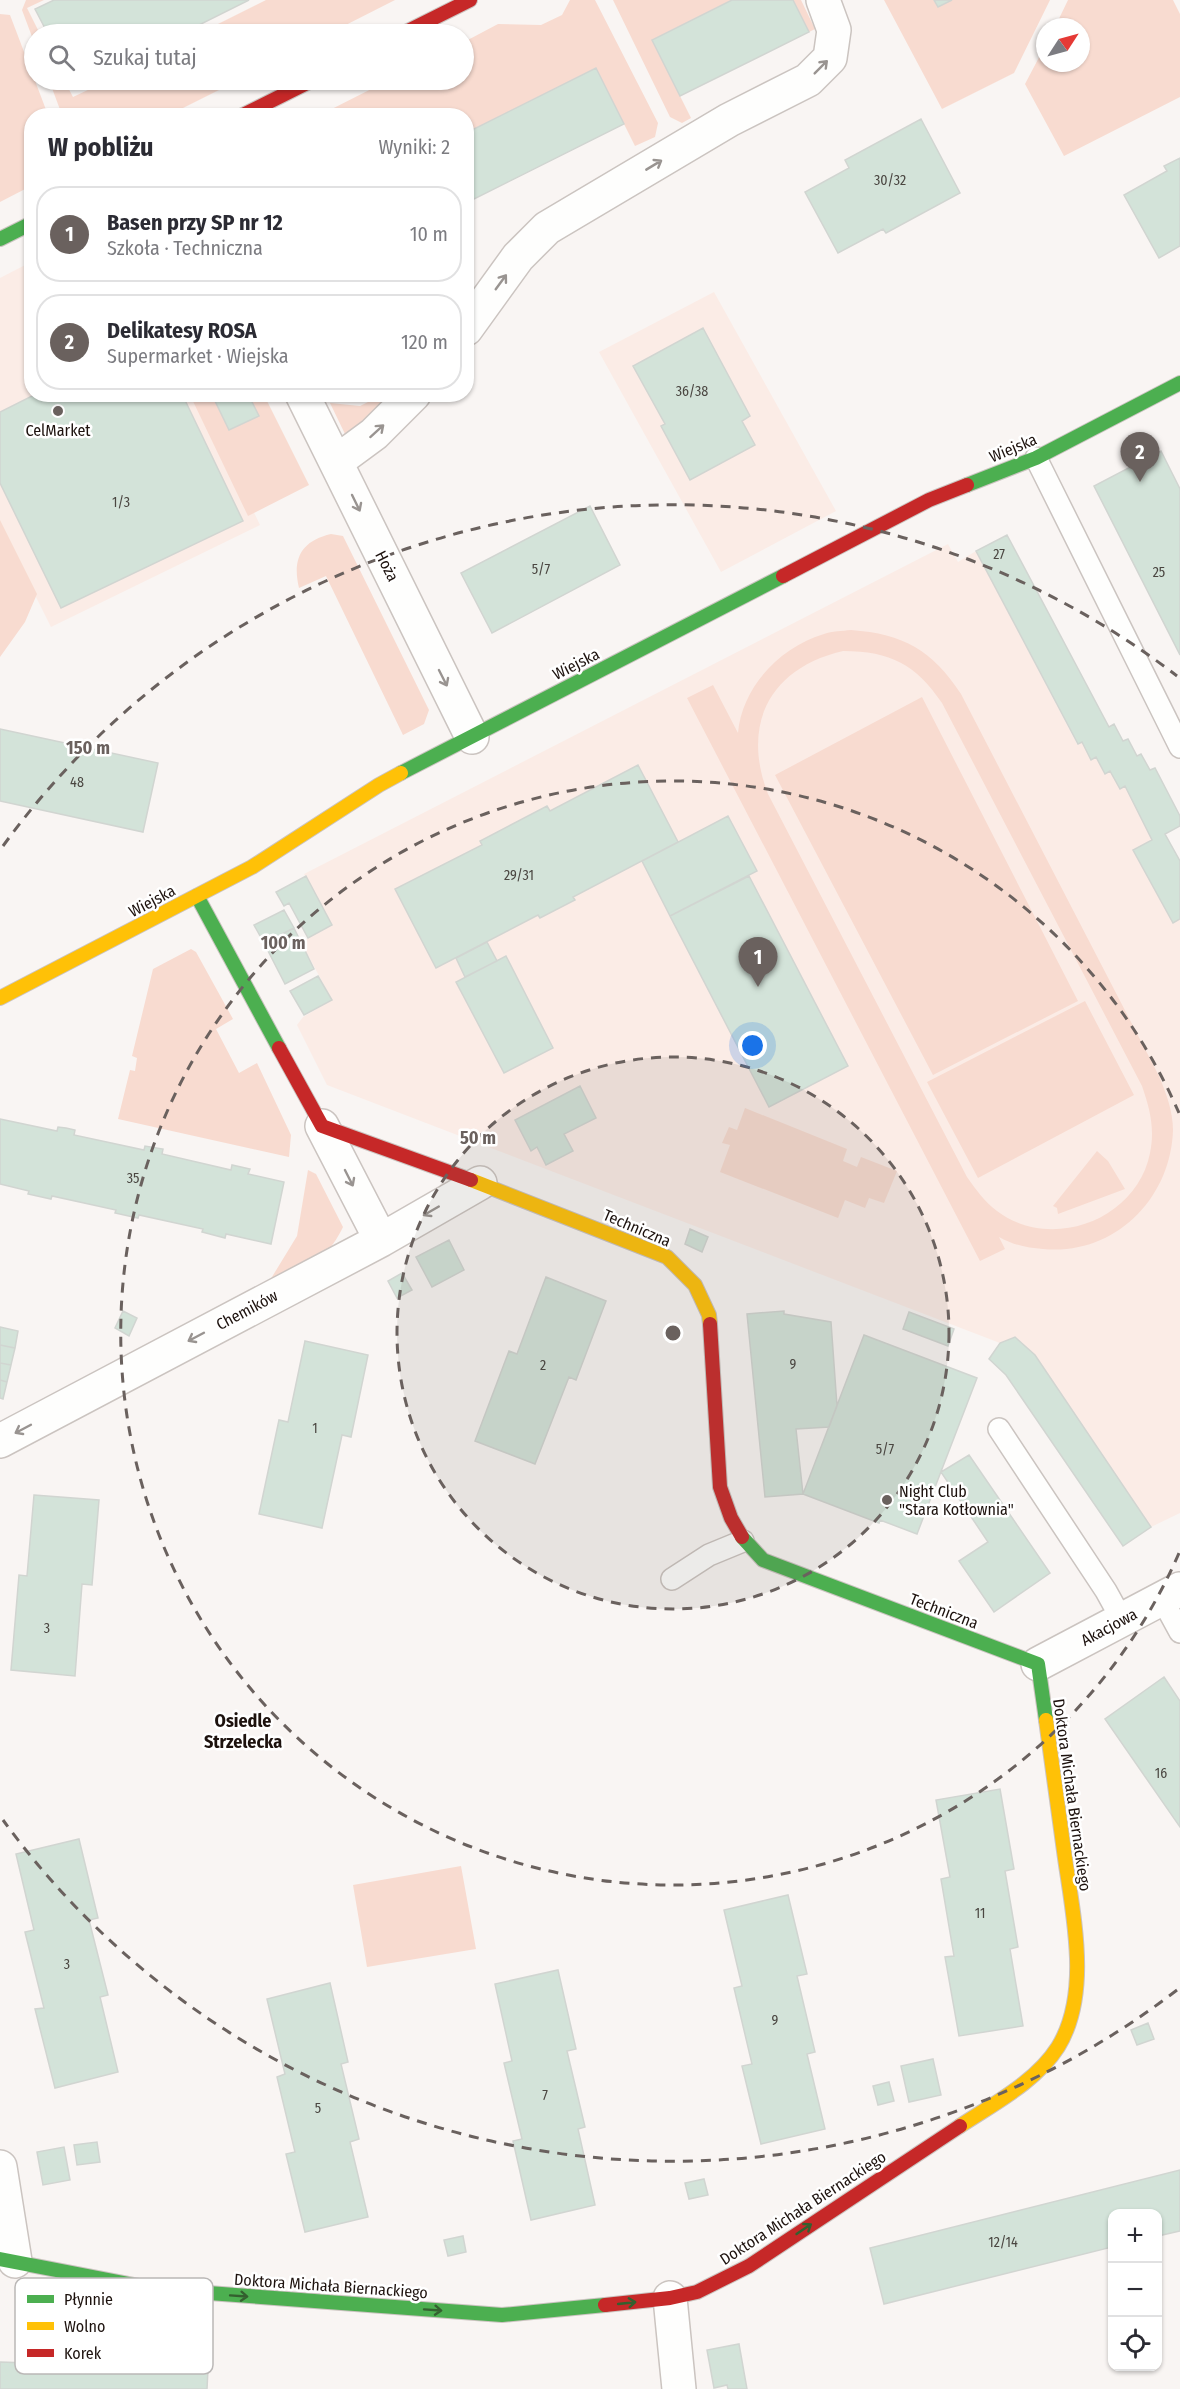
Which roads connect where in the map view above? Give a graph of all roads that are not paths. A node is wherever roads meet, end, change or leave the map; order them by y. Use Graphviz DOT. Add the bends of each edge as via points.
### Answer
graph roads {
  1 [pos="470,0"];
  2 [pos="823,0"];
  3 [pos="422,24"];
  4 [pos="293,90"];
  5 [pos="257,108"];
  6 [pos="24,227"];
  7 [pos="0,239"];
  8 [pos="474,318"];
  9 [pos="1180,383"];
  10 [pos="306,402"];
  11 [pos="406,402"];
  12 [pos="1035,458"];
  13 [pos="336,462"];
  14 [pos="472,737"];
  15 [pos="1180,747"];
  16 [pos="197,896"];
  17 [pos="0,998"];
  18 [pos="322,1126"];
  19 [pos="480,1183"];
  20 [pos="381,1240"];
  21 [pos="999,1429"];
  22 [pos="0,1441"];
  23 [pos="744,1541"];
  24 [pos="672,1579"];
  25 [pos="1171,1594"];
  26 [pos="1122,1620"];
  27 [pos="1180,1632"];
  28 [pos="1038,1664"];
  29 [pos="0,2167"];
  30 [pos="8,2260"];
  31 [pos="99,2278"];
  32 [pos="213,2293"];
  33 [pos="670,2298"];
  34 [pos="679,2389"];
  1 -- 3 [label="street"];
  8 -- 2 [label="street, one-way" via="518,257 547,228 729,120 808,80 830,58 834,30"];
  4 -- 5 [label="street"];
  6 -- 7 [label="street"];
  9 -- 12 [label="street, Wiejska"];
  10 -- 13 [label="street, Hoża"];
  13 -- 11 [label="street, one-way" via="374,434"];
  12 -- 14 [label="street, Wiejska" via="929,500"];
  12 -- 15 [label="lane"];
  13 -- 14 [label="street, Hoża, one-way"];
  14 -- 16 [label="street, Wiejska" via="379,785 252,867"];
  16 -- 17 [label="street, Wiejska"];
  16 -- 18 [label="street"];
  18 -- 19 [label="street, Techniczna"];
  18 -- 20 [label="street, one-way"];
  19 -- 20 [label="street, Chemików, one-way"];
  19 -- 23 [label="street, Techniczna" via="667,1257 695,1284 709,1315 720,1487 728,1514"];
  20 -- 22 [label="street, Chemików, one-way"];
  21 -- 26 [label="lane"];
  23 -- 24 [label="lane" via="710,1555"];
  23 -- 28 [label="street, Techniczna" via="763,1560"];
  25 -- 26 [label="street, Akacjowa"];
  25 -- 27 [label="lane"];
  26 -- 28 [label="street, Akacjowa"];
  33 -- 28 [label="street, Doktora Michała Biernackiego, one-way" via="697,2292 749,2266 1016,2089 1040,2069 1063,2039 1078,1956"];
  29 -- 30 [label="street"];
  30 -- 31 [label="street, Doktora Michała Biernackiego, one-way"];
  32 -- 33 [label="street, Doktora Michała Biernackiego, one-way" via="502,2315"];
  33 -- 34 [label="street"];
}
